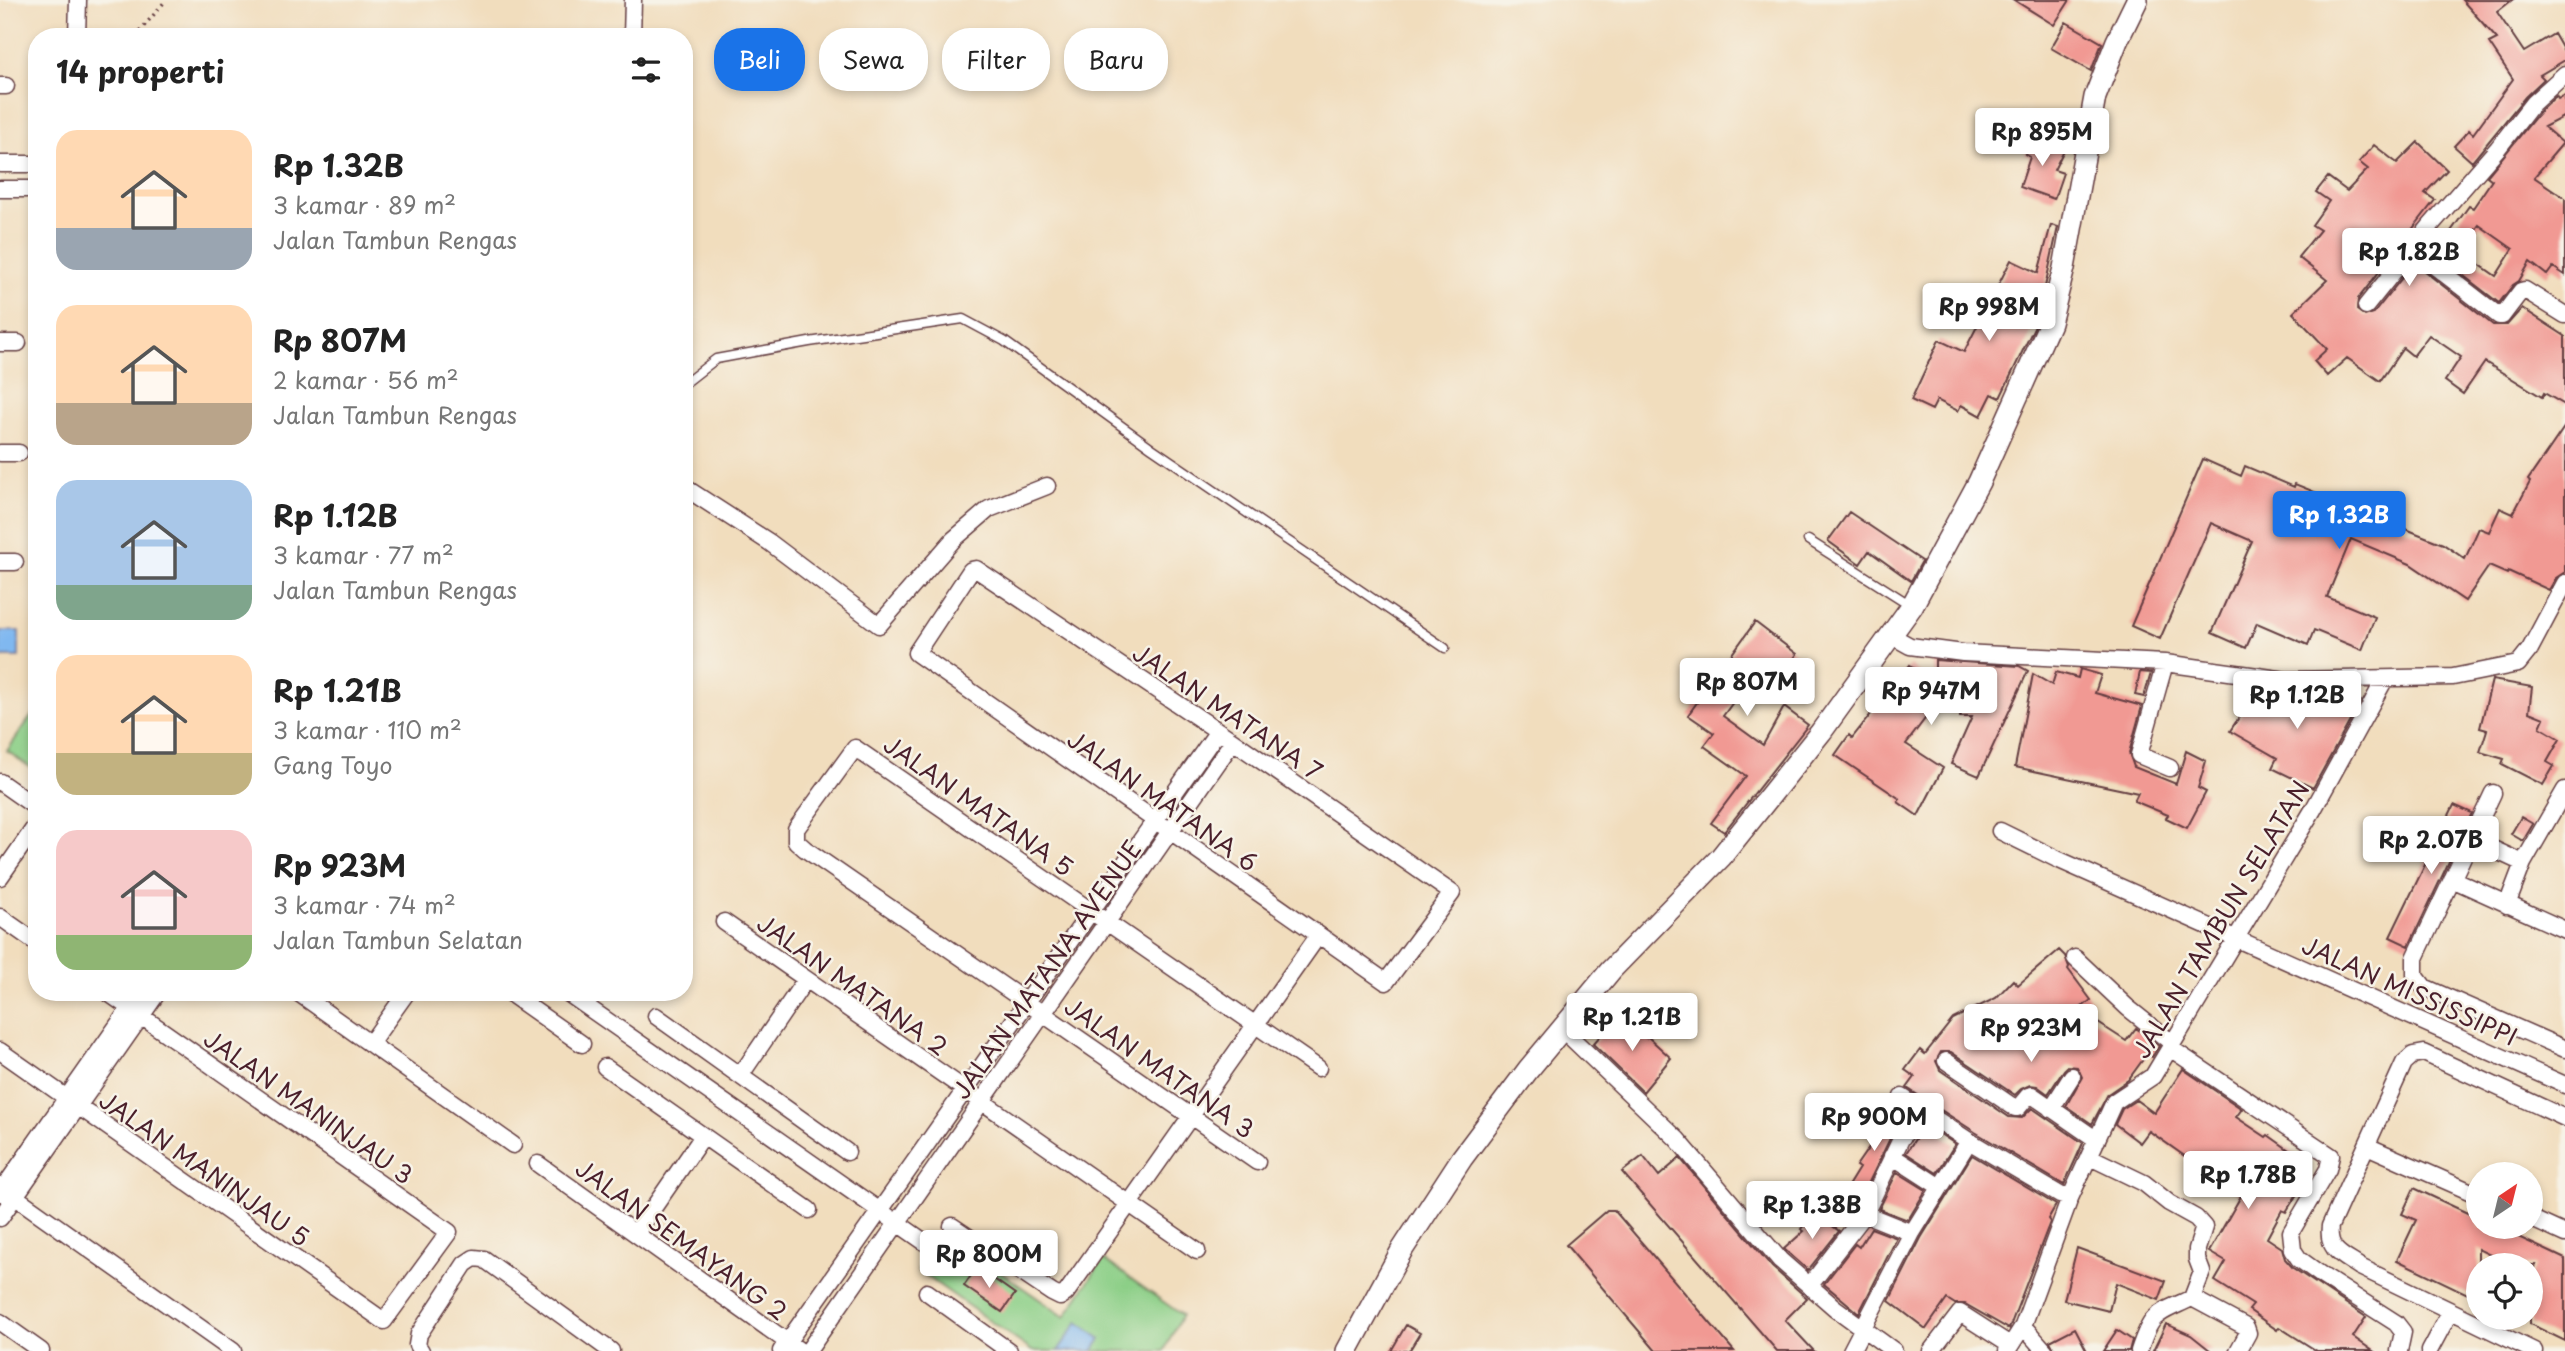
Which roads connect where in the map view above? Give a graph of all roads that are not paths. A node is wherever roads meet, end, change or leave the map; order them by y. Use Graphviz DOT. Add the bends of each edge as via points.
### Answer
graph roads {
  1 [pos="78,0"];
  2 [pos="633,0"];
  3 [pos="2137,0"];
  4 [pos="77,28"];
  5 [pos="632,28"];
  6 [pos="2565,74"];
  7 [pos="0,164"];
  8 [pos="28,164"];
  9 [pos="0,188"];
  10 [pos="28,189"];
  11 [pos="2412,248"];
  12 [pos="2366,306"];
  13 [pos="2565,315"];
  14 [pos="0,343"];
  15 [pos="18,343"];
  16 [pos="693,377"];
  17 [pos="0,453"];
  18 [pos="19,453"];
  19 [pos="1047,486"];
  20 [pos="693,493"];
  21 [pos="1808,540"];
  22 [pos="2565,583"];
  23 [pos="1912,606"];
  24 [pos="1900,641"];
  25 [pos="1446,648"];
  26 [pos="916,653"];
  27 [pos="2165,663"];
  28 [pos="2385,679"];
  29 [pos="1218,731"];
  30 [pos="1233,741"];
  31 [pos="2170,768"];
  32 [pos="0,782"];
  33 [pos="2493,793"];
  34 [pos="2563,798"];
  35 [pos="28,802"];
  36 [pos="1154,822"];
  37 [pos="2000,831"];
  38 [pos="1169,832"];
  39 [pos="28,837"];
  40 [pos="2471,839"];
  41 [pos="796,841"];
  42 [pos="2523,863"];
  43 [pos="0,877"];
  44 [pos="2452,879"];
  45 [pos="2507,905"];
  46 [pos="1091,911"];
  47 [pos="0,917"];
  48 [pos="724,922"];
  49 [pos="1107,922"];
  50 [pos="2565,930"];
  51 [pos="1318,936"];
  52 [pos="28,937"];
  53 [pos="2235,937"];
  54 [pos="2076,958"];
  55 [pos="806,979"];
  56 [pos="1386,982"];
  57 [pos="120,1001"];
  58 [pos="139,1001"];
  59 [pos="148,1001"];
  60 [pos="310,1001"];
  61 [pos="401,1001"];
  62 [pos="521,1001"];
  63 [pos="579,1001"];
  64 [pos="1026,1003"];
  65 [pos="136,1012"];
  66 [pos="1042,1013"];
  67 [pos="656,1016"];
  68 [pos="1256,1025"];
  69 [pos="1574,1039"];
  70 [pos="370,1044"];
  71 [pos="582,1044"];
  72 [pos="2171,1045"];
  73 [pos="2565,1049"];
  74 [pos="0,1051"];
  75 [pos="1946,1061"];
  76 [pos="605,1067"];
  77 [pos="1318,1068"];
  78 [pos="740,1076"];
  79 [pos="2072,1076"];
  80 [pos="2565,1085"];
  81 [pos="965,1090"];
  82 [pos="1902,1097"];
  83 [pos="981,1101"];
  84 [pos="73,1102"];
  85 [pos="2051,1109"];
  86 [pos="1922,1110"];
  87 [pos="1191,1116"];
  88 [pos="2565,1118"];
  89 [pos="703,1136"];
  90 [pos="2097,1140"];
  91 [pos="1969,1141"];
  92 [pos="513,1145"];
  93 [pos="2367,1146"];
  94 [pos="847,1152"];
  95 [pos="1892,1156"];
  96 [pos="2090,1157"];
  97 [pos="1256,1162"];
  98 [pos="538,1164"];
  99 [pos="1940,1187"];
  100 [pos="2466,1190"];
  101 [pos="5,1191"];
  102 [pos="2070,1198"];
  103 [pos="1830,1199"];
  104 [pos="1129,1204"];
  105 [pos="809,1210"];
  106 [pos="879,1211"];
  107 [pos="1865,1214"];
  108 [pos="0,1218"];
  109 [pos="896,1223"];
  110 [pos="2543,1224"];
  111 [pos="952,1226"];
  112 [pos="635,1233"];
  113 [pos="1912,1233"];
  114 [pos="2565,1234"];
  115 [pos="926,1243"];
  116 [pos="1197,1251"];
  117 [pos="1810,1284"];
  118 [pos="927,1292"];
  119 [pos="2192,1298"];
  120 [pos="2450,1312"];
  121 [pos="384,1321"];
  122 [pos="0,1322"];
  123 [pos="2022,1326"];
  124 [pos="1864,1330"];
  125 [pos="419,1348"];
  126 [pos="789,1348"];
  127 [pos="2008,1348"];
  128 [pos="41,1351"];
  129 [pos="233,1351"];
  130 [pos="611,1351"];
  131 [pos="808,1351"];
  132 [pos="1009,1351"];
  133 [pos="1347,1351"];
  134 [pos="1851,1351"];
  135 [pos="1894,1351"];
  136 [pos="1931,1351"];
  137 [pos="2045,1351"];
  138 [pos="2139,1351"];
  139 [pos="2238,1351"];
  140 [pos="2399,1351"];
  141 [pos="2429,1351"];
  142 [pos="2534,1351"];
  1 -- 4 [label="street"];
  2 -- 5 [label="street"];
  3 -- 23 [label="street" via="2095,97 2050,323 1979,482"];
  6 -- 11 [label="street" via="2533,103"];
  7 -- 8 [label="street"];
  9 -- 10 [label="street"];
  11 -- 12 [label="street"];
  11 -- 13 [label="street" via="2499,316 2523,290"];
  14 -- 15 [label="street"];
  16 -- 25 [label="lane" via="716,359 963,319 1004,341"];
  17 -- 18 [label="street"];
  19 -- 20 [label="street" via="989,509 954,540 879,625 769,542"];
  21 -- 23 [label="lane"];
  22 -- 28 [label="street" via="2518,664 2454,677"];
  23 -- 24 [label="street"];
  24 -- 27 [label="street" via="1963,653"];
  24 -- 69 [label="street" via="1721,857 1611,971"];
  26 -- 29 [label="street, JALAN MATANA 7" via="976,569"];
  26 -- 36 [label="street, JALAN MATANA 6"];
  27 -- 28 [label="street" via="2286,680"];
  27 -- 31 [label="street" via="2139,755"];
  28 -- 53 [label="street, JALAN TAMBUN SELATAN" via="2313,810"];
  29 -- 30 [label="street, JALAN MATANA 7"];
  29 -- 36 [label="street, JALAN MATANA AVENUE"];
  30 -- 38 [label="street, JALAN MATANA AVENUE"];
  30 -- 56 [label="street, JALAN MATANA 7" via="1452,893"];
  32 -- 35 [label="street"];
  33 -- 40 [label="street"];
  34 -- 42 [label="street"];
  36 -- 38 [label="street, JALAN MATANA 6"];
  36 -- 46 [label="street, JALAN MATANA AVENUE"];
  37 -- 53 [label="street, JALAN MISSISSIPPI"];
  38 -- 49 [label="street, JALAN MATANA AVENUE"];
  38 -- 51 [label="street, JALAN MATANA 6"];
  39 -- 43 [label="street"];
  40 -- 42 [label="street"];
  40 -- 44 [label="street"];
  41 -- 46 [label="street, JALAN MATANA 5" via="796,829 855,748"];
  41 -- 64 [label="street, JALAN MATANA 3"];
  42 -- 45 [label="street"];
  44 -- 45 [label="street"];
  44 -- 73 [label="street" via="2415,958 2415,975 2424,987"];
  45 -- 50 [label="street"];
  46 -- 49 [label="street, JALAN MATANA 5"];
  46 -- 64 [label="street, JALAN MATANA AVENUE"];
  47 -- 52 [label="street"];
  48 -- 55 [label="street, JALAN MATANA 2"];
  49 -- 66 [label="street, JALAN MATANA AVENUE"];
  49 -- 68 [label="street, JALAN MATANA 5"];
  51 -- 56 [label="street, JALAN MATANA 6"];
  51 -- 68 [label="street"];
  53 -- 72 [label="street, JALAN TAMBUN SELATAN"];
  53 -- 80 [label="street, JALAN MISSISSIPPI"];
  54 -- 72 [label="street"];
  55 -- 78 [label="street"];
  55 -- 81 [label="street, JALAN MATANA 2"];
  57 -- 65 [label="street, JALAN MANINJAU 3"];
  58 -- 65 [label="street"];
  59 -- 65 [label="street"];
  60 -- 70 [label="street"];
  61 -- 70 [label="street"];
  62 -- 71 [label="street"];
  63 -- 106 [label="street"];
  64 -- 66 [label="street, JALAN MATANA 3"];
  64 -- 81 [label="street, JALAN MATANA AVENUE"];
  65 -- 84 [label="street"];
  65 -- 121 [label="street, JALAN MANINJAU 3" via="449,1232"];
  66 -- 83 [label="street, JALAN MATANA AVENUE"];
  66 -- 87 [label="street, JALAN MATANA 3"];
  67 -- 78 [label="street"];
  68 -- 77 [label="street, JALAN MATANA 5"];
  68 -- 87 [label="street"];
  69 -- 117 [label="street" via="1677,1139 1780,1260"];
  69 -- 133 [label="street" via="1462,1158 1402,1250"];
  70 -- 92 [label="street"];
  72 -- 90 [label="street, JALAN TAMBUN SELATAN" via="2151,1079 2114,1102"];
  72 -- 140 [label="street" via="2332,1156 2291,1232 2293,1251 2324,1277 2396,1322 2403,1332"];
  74 -- 84 [label="street, JALAN MANINJAU 5"];
  75 -- 85 [label="street" via="2015,1108 2029,1095"];
  76 -- 89 [label="street"];
  78 -- 94 [label="street"];
  79 -- 85 [label="street"];
  81 -- 83 [label="street, JALAN MATANA 2"];
  81 -- 106 [label="street, JALAN MATANA AVENUE"];
  82 -- 86 [label="street"];
  83 -- 104 [label="street, JALAN MATANA 2"];
  83 -- 109 [label="street, JALAN MATANA AVENUE"];
  84 -- 101 [label="street"];
  84 -- 121 [label="street, JALAN MANINJAU 5"];
  85 -- 90 [label="street"];
  86 -- 91 [label="street"];
  86 -- 95 [label="street"];
  87 -- 97 [label="street, JALAN MATANA 3"];
  87 -- 104 [label="street"];
  88 -- 93 [label="street" via="2424,1053 2404,1063"];
  89 -- 105 [label="street"];
  89 -- 112 [label="street"];
  90 -- 96 [label="street, JALAN TAMBUN SELATAN"];
  91 -- 99 [label="street"];
  91 -- 102 [label="street"];
  93 -- 100 [label="street"];
  93 -- 120 [label="street" via="2330,1226 2328,1238 2334,1250"];
  95 -- 99 [label="street"];
  95 -- 107 [label="street"];
  96 -- 102 [label="street, JALAN TAMBUN SELATAN"];
  96 -- 119 [label="street" via="2144,1183 2201,1222 2204,1227 2197,1259 2202,1272"];
  98 -- 112 [label="street, JALAN SEMAYANG 2"];
  99 -- 113 [label="street"];
  101 -- 108 [label="street"];
  101 -- 129 [label="street"];
  102 -- 123 [label="street, JALAN TAMBUN SELATAN"];
  103 -- 107 [label="street"];
  104 -- 111 [label="street" via="1060,1297"];
  104 -- 116 [label="street, JALAN MATANA 2"];
  106 -- 109 [label="street"];
  106 -- 126 [label="street, JALAN MATANA AVENUE"];
  107 -- 113 [label="street"];
  107 -- 117 [label="street"];
  109 -- 115 [label="street"];
  109 -- 131 [label="street, JALAN MATANA AVENUE"];
  110 -- 114 [label="street"];
  112 -- 126 [label="street, JALAN SEMAYANG 2"];
  113 -- 124 [label="street"];
  117 -- 124 [label="street"];
  118 -- 132 [label="street"];
  119 -- 138 [label="street" via="2155,1316"];
  119 -- 139 [label="street" via="2246,1327 2248,1333"];
  120 -- 141 [label="street"];
  120 -- 142 [label="street"];
  122 -- 128 [label="street"];
  123 -- 127 [label="street, JALAN TAMBUN SELATAN"];
  123 -- 137 [label="street"];
  124 -- 134 [label="street"];
  124 -- 135 [label="street"];
  125 -- 130 [label="street" via="419,1334 465,1264 474,1258 484,1259"];
  127 -- 136 [label="street" via="1960,1313"];
}
